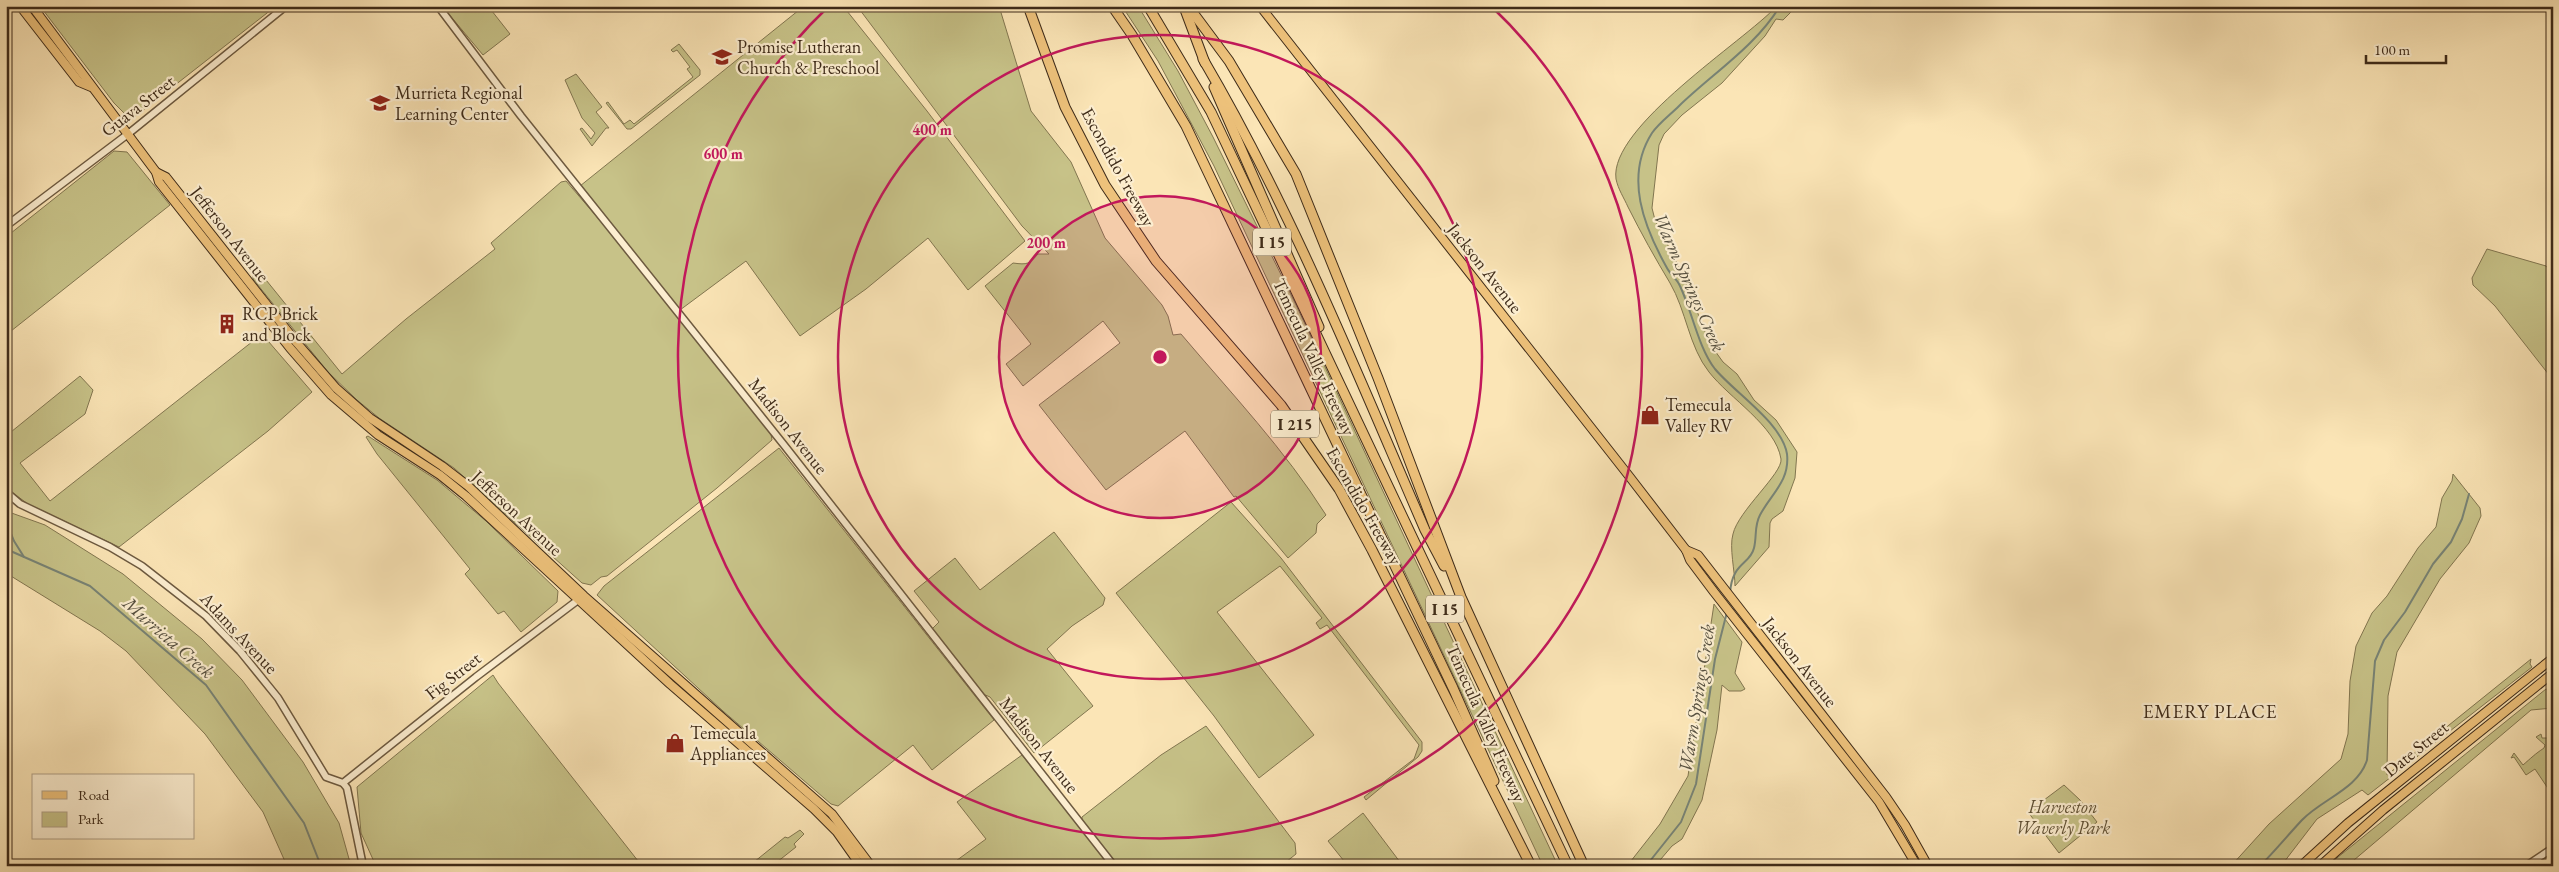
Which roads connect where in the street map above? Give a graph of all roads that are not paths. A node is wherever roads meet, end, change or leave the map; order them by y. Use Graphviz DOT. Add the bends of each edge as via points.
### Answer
graph roads {
  1 [pos="20,6"];
  2 [pos="32,6"];
  3 [pos="286,6"];
  4 [pos="438,6"];
  5 [pos="1028,6"];
  6 [pos="1112,6"];
  7 [pos="1148,6"];
  8 [pos="1186,6"];
  9 [pos="1260,6"];
  10 [pos="1203,58"];
  11 [pos="91,87"];
  12 [pos="128,134"];
  13 [pos="6,226"];
  14 [pos="1347,400"];
  15 [pos="6,492"];
  16 [pos="1686,550"];
  17 [pos="1461,597"];
  18 [pos="581,598"];
  19 [pos="2551,661"];
  20 [pos="2552,675"];
  21 [pos="698,709"];
  22 [pos="1830,725"];
  23 [pos="738,731"];
  24 [pos="1823,731"];
  25 [pos="342,783"];
  26 [pos="2553,848"];
  27 [pos="1582,862"];
  28 [pos="363,866"];
  29 [pos="861,866"];
  30 [pos="871,866"];
  31 [pos="1114,866"];
  32 [pos="1532,866"];
  33 [pos="1568,866"];
  34 [pos="1917,866"];
  35 [pos="1928,866"];
  36 [pos="2301,866"];
  37 [pos="2320,866"];
  38 [pos="2526,866"];
  1 -- 11 [label="main road, Jefferson Avenue" via="79,82"];
  2 -- 11 [label="main road, Jefferson Avenue" via="86,75"];
  3 -- 12 [label="street, Guava Street"];
  4 -- 31 [label="street, Madison Avenue"];
  5 -- 32 [label="highway, Escondido Freeway / I 215" via="1065,107 1105,185 1139,239 1294,422 1339,489"];
  6 -- 32 [label="highway, Temecula Valley Freeway / I 15" via="1186,126 1453,688"];
  7 -- 14 [label="highway, Temecula Valley Freeway / I 15" via="1211,112"];
  8 -- 10 [label="highway"];
  8 -- 17 [label="highway" via="1229,62 1296,174"];
  9 -- 16 [label="main road, Jackson Avenue"];
  10 -- 14 [label="highway" via="1304,289"];
  10 -- 17 [label="highway" via="1277,194 1425,530"];
  11 -- 12 [label="main road, Jefferson Avenue"];
  12 -- 13 [label="street, Guava Street"];
  12 -- 18 [label="main road, Jefferson Avenue" via="336,388 370,418 468,486"];
  14 -- 33 [label="highway, Escondido Freeway / I 15"];
  15 -- 25 [label="street, Adams Avenue" via="20,504 142,566 206,616 278,698 326,777"];
  16 -- 22 [label="main road, Jackson Avenue" via="1698,555"];
  16 -- 24 [label="main road, Jackson Avenue" via="1714,592"];
  17 -- 27 [label="highway"];
  18 -- 21 [label="main road, Jefferson Avenue"];
  18 -- 23 [label="main road, Jefferson Avenue"];
  18 -- 25 [label="street, Fig Street"];
  19 -- 20 [label="street"];
  19 -- 36 [label="main road, Date Street" via="2348,823"];
  20 -- 37 [label="main road, Date Street" via="2390,804"];
  21 -- 23 [label="main road"];
  21 -- 29 [label="main road, Jefferson Avenue" via="814,809 837,832"];
  22 -- 24 [label="main road"];
  22 -- 35 [label="main road, Jackson Avenue" via="1886,797"];
  23 -- 30 [label="main road, Jefferson Avenue" via="832,814"];
  24 -- 34 [label="main road, Jackson Avenue" via="1879,802"];
  25 -- 28 [label="street" via="350,799"];
  26 -- 38 [label="street"];
}
